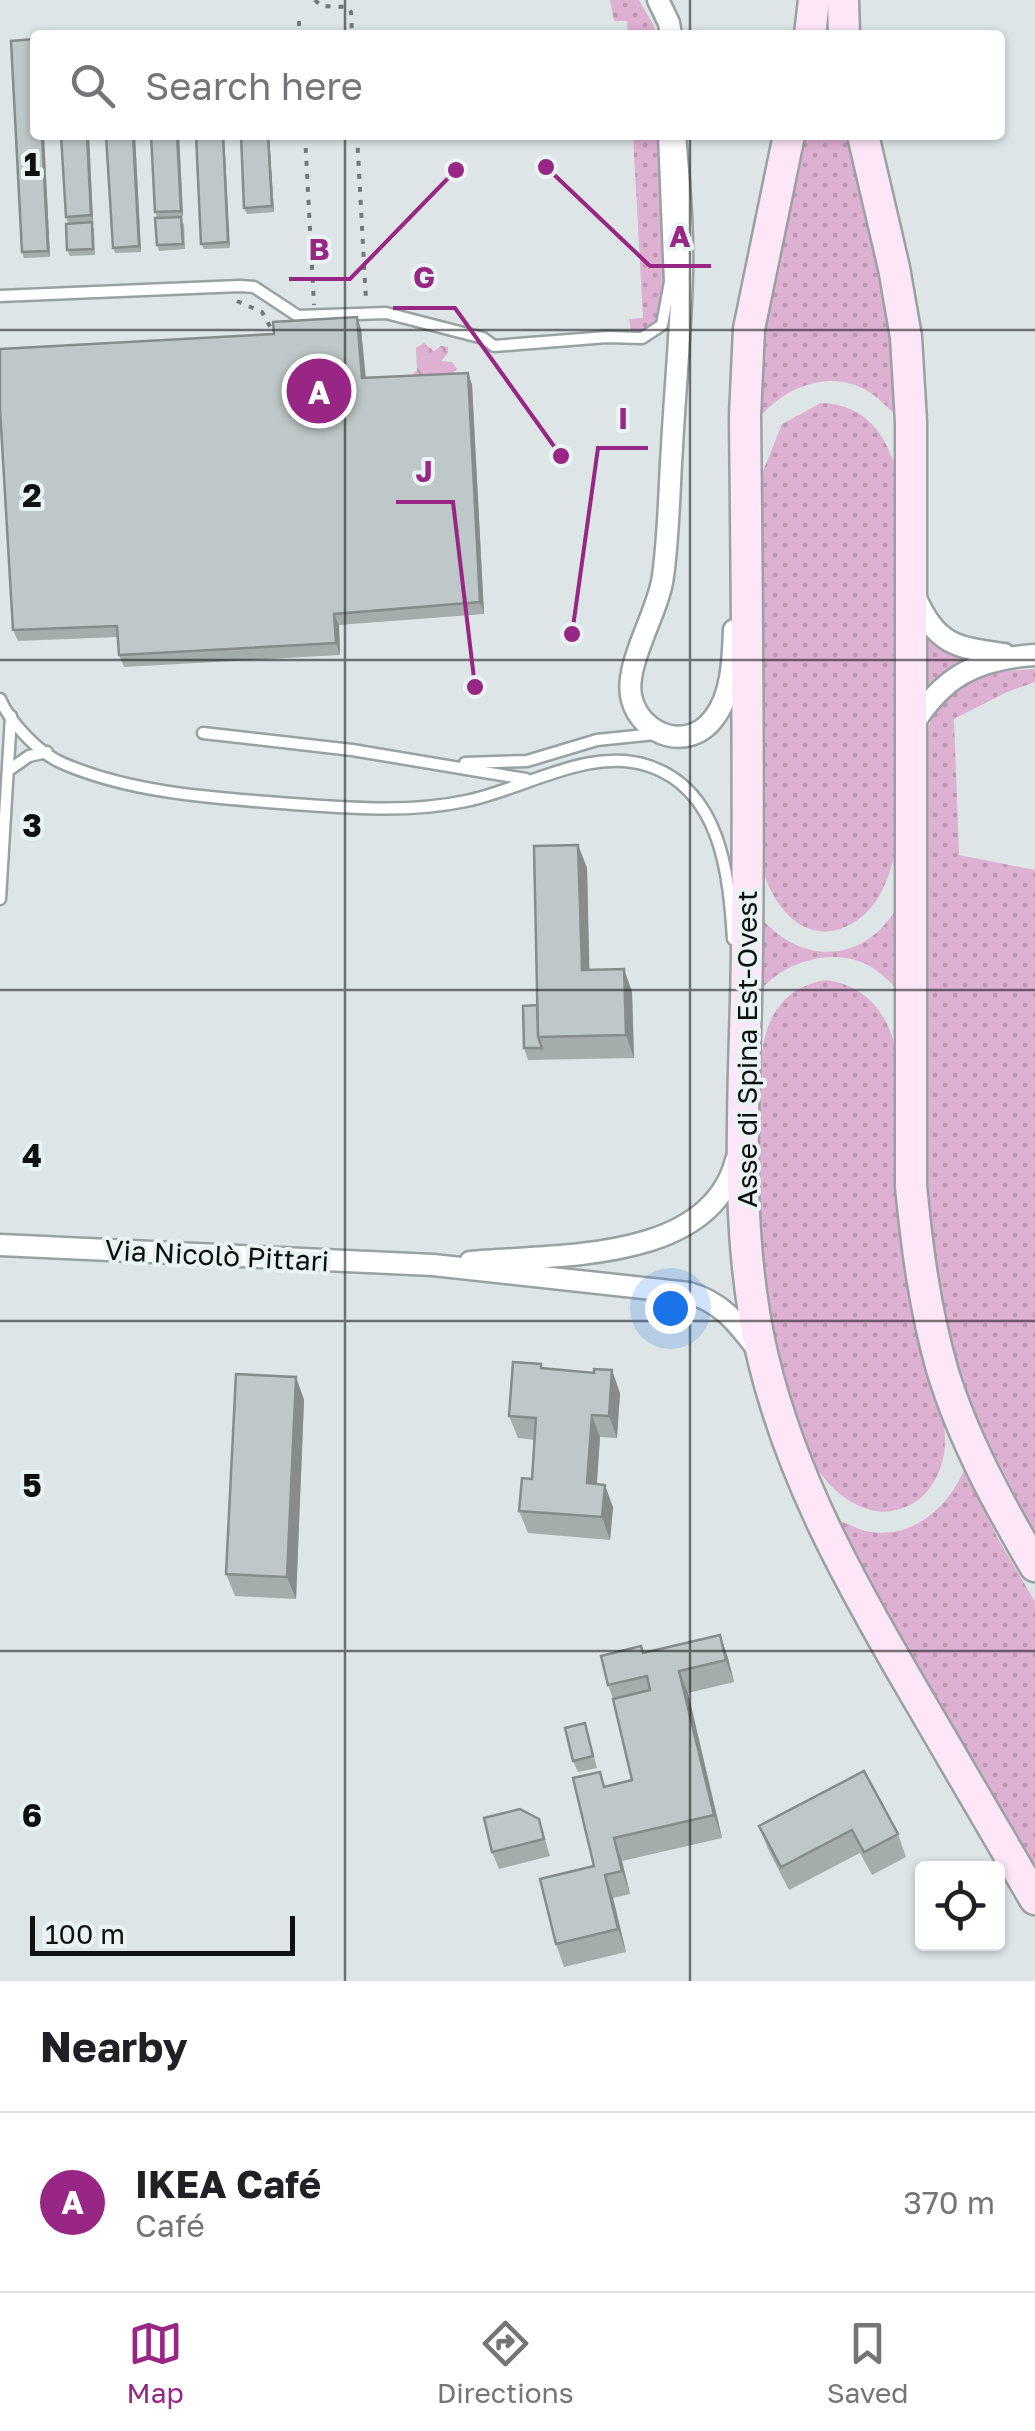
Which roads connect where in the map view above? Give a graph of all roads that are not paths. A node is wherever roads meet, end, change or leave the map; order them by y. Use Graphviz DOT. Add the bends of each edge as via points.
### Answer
graph roads {
  1 [pos="645,0"];
  2 [pos="658,0"];
  3 [pos="814,0"];
  4 [pos="843,0"];
  5 [pos="660,30"];
  6 [pos="670,30"];
  7 [pos="811,30"];
  8 [pos="844,30"];
  9 [pos="664,140"];
  10 [pos="675,140"];
  11 [pos="789,140"];
  12 [pos="863,140"];
  13 [pos="0,296"];
  14 [pos="746,490"];
  15 [pos="910,586"];
  16 [pos="1026,655"];
  17 [pos="0,699"];
  18 [pos="10,716"];
  19 [pos="910,730"];
  20 [pos="203,733"];
  21 [pos="657,734"];
  22 [pos="47,752"];
  23 [pos="434,762"];
  24 [pos="8,770"];
  25 [pos="537,780"];
  26 [pos="0,899"];
  27 [pos="745,1070"];
  28 [pos="743,1118"];
  29 [pos="0,1245"];
  30 [pos="434,1265"];
  31 [pos="763,1357"];
  32 [pos="1035,1566"];
  33 [pos="1035,1898"];
  1 -- 5 [label="lane"];
  2 -- 6 [label="street"];
  3 -- 7 [label="main road"];
  4 -- 8 [label="main road"];
  9 -- 13 [label="lane" via="667,310 655,332 642,338 494,346 393,314 298,316 254,287 240,286"];
  10 -- 21 [label="street" via="682,273 663,578 630,683 635,709"];
  11 -- 14 [label="main road, Asse di Spina Est-Ovest" via="748,329"];
  12 -- 15 [label="main road" via="906,337"];
  14 -- 21 [label="street" via="733,546 734,634 726,691 716,716 695,734"];
  14 -- 27 [label="main road, Asse di Spina Est-Ovest"];
  15 -- 16 [label="street" via="926,620 948,644"];
  15 -- 19 [label="main road"];
  16 -- 19 [label="street" via="958,674"];
  17 -- 18 [label="lane"];
  18 -- 22 [label="lane"];
  18 -- 24 [label="lane"];
  19 -- 32 [label="main road" via="911,1186 918,1256 943,1372 965,1431"];
  20 -- 23 [label="lane"];
  21 -- 23 [label="lane" via="597,740 527,761"];
  22 -- 24 [label="lane"];
  22 -- 25 [label="lane" via="60,762 158,792 333,807 450,804"];
  23 -- 25 [label="lane"];
  24 -- 26 [label="lane"];
  25 -- 27 [label="lane" via="604,760 628,762 666,774 701,807 714,828 730,898 734,1039"];
  27 -- 28 [label="main road, Asse di Spina Est-Ovest"];
  28 -- 30 [label="street" via="724,1192 692,1221 593,1254"];
  28 -- 31 [label="main road, Asse di Spina Est-Ovest" via="745,1220"];
  29 -- 30 [label="street, Via Nicolò Pittari"];
  30 -- 31 [label="street" via="689,1293 730,1314"];
  31 -- 33 [label="main road, Asse di Spina Est-Ovest" via="810,1498 841,1565"];
}
